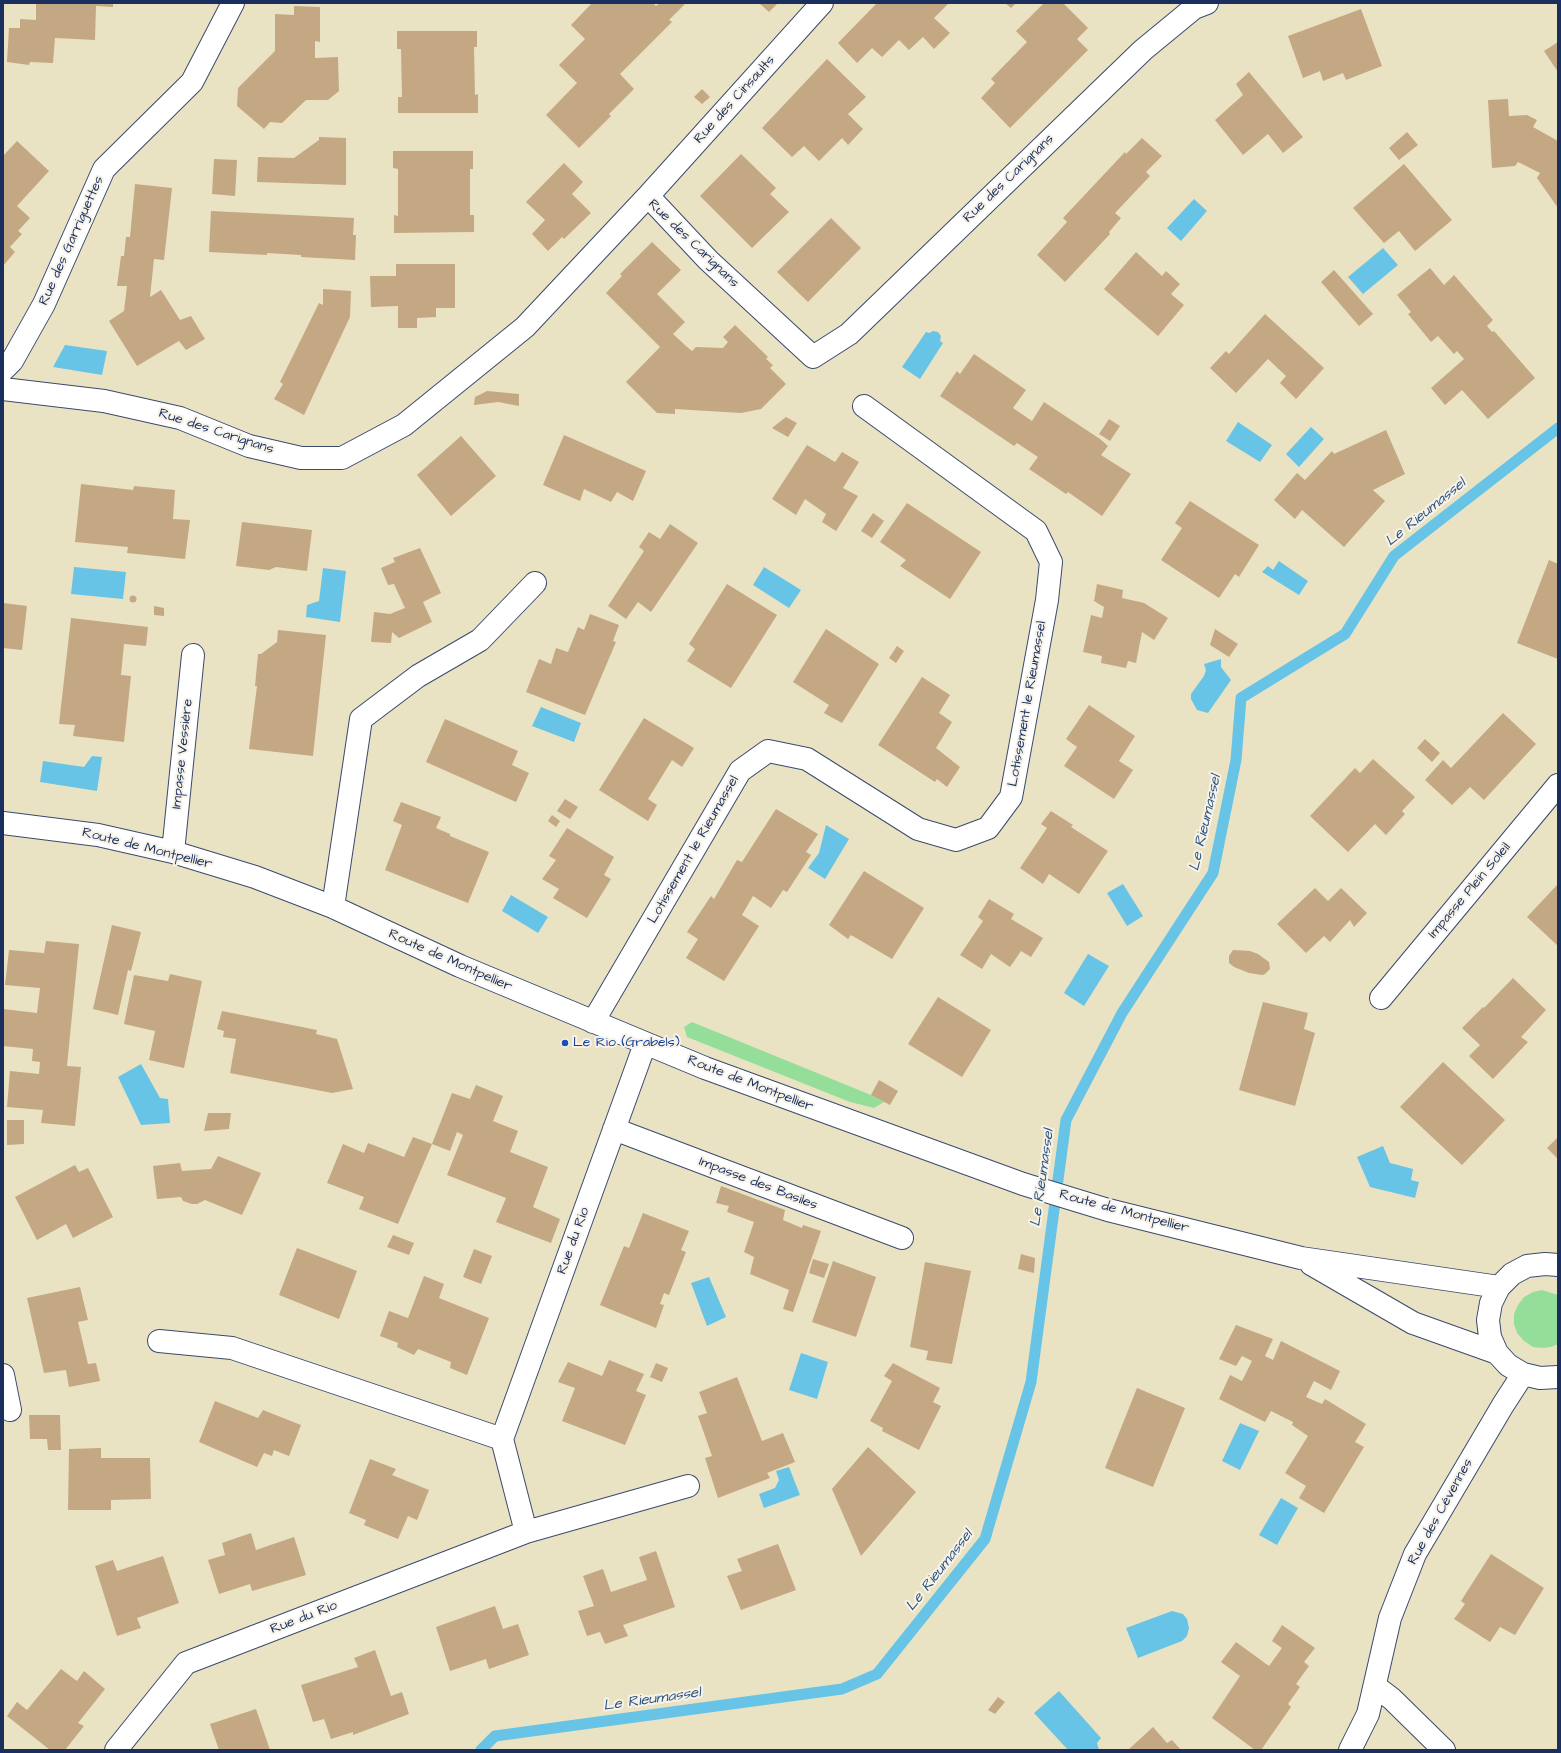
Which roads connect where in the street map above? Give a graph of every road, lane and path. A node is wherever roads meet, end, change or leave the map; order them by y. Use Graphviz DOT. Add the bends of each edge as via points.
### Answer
graph roads {
  1 [pos="233,3"];
  2 [pos="822,3"];
  3 [pos="1207,3"];
  4 [pos="648,196"];
  5 [pos="3,370"];
  6 [pos="3,390"];
  7 [pos="864,406"];
  8 [pos="535,583"];
  9 [pos="192,655"];
  10 [pos="1558,785"];
  11 [pos="3,823"];
  12 [pos="173,852"];
  13 [pos="333,907"];
  14 [pos="1381,998"];
  15 [pos="593,1022"];
  16 [pos="645,1044"];
  17 [pos="614,1129"];
  18 [pos="902,1238"];
  19 [pos="1301,1258"];
  20 [pos="1558,1265"];
  21 [pos="1499,1287"];
  22 [pos="159,1341"];
  23 [pos="1497,1353"];
  24 [pos="1523,1374"];
  25 [pos="3,1376"];
  26 [pos="1558,1377"];
  27 [pos="10,1410"];
  28 [pos="502,1438"];
  29 [pos="688,1486"];
  30 [pos="526,1532"];
  31 [pos="1375,1686"];
  32 [pos="116,1750"];
  33 [pos="1350,1750"];
  34 [pos="1444,1750"];
  1 -- 5 [label="street, Rue des Garriguettes" via="192,82 104,169 44,304 12,361"];
  2 -- 4 [label="street, Rue des Cinsaults"];
  3 -- 4 [label="street, Rue des Carignans" via="1194,8 1143,50 849,334 813,357 708,260"];
  4 -- 6 [label="street, Rue des Carignans" via="525,327 404,426 342,458 301,458 249,446 180,418 104,401"];
  7 -- 15 [label="street, Lotissement le Rieumassel" via="1036,530 1051,562 1047,600 1011,797 988,828 956,840 918,829 807,759 768,751 740,771"];
  8 -- 13 [label="street" via="480,640 418,676 361,719"];
  9 -- 12 [label="street, Impasse Vessière"];
  10 -- 14 [label="street, Impasse Plein Soleil"];
  11 -- 12 [label="street, Route de Montpellier" via="98,835"];
  12 -- 13 [label="street, Route de Montpellier" via="255,877"];
  13 -- 15 [label="street, Route de Montpellier" via="416,947"];
  15 -- 16 [label="street, Route de Montpellier"];
  16 -- 17 [label="street, Rue du Rio"];
  16 -- 19 [label="street, Route de Montpellier" via="1023,1184 1108,1210"];
  17 -- 18 [label="street, Impasse des Basiles"];
  17 -- 28 [label="street, Rue du Rio"];
  19 -- 21 [label="street, Route de Montpellier"];
  19 -- 23 [label="street, Route de Montpellier" via="1413,1323"];
  20 -- 21 [label="street" via="1527,1266 1512,1274"];
  21 -- 23 [label="street" via="1491,1303 1488,1320 1490,1337"];
  22 -- 28 [label="street" via="232,1348"];
  23 -- 24 [label="street" via="1508,1365"];
  24 -- 26 [label="street" via="1540,1378"];
  24 -- 31 [label="street, Rue des Cévennes" via="1415,1554 1390,1618"];
  25 -- 27 [label="street"];
  28 -- 30 [label="street"];
  29 -- 30 [label="street, Rue du Rio"];
  30 -- 32 [label="street, Rue du Rio" via="186,1663"];
  31 -- 33 [label="street, Rue des Cévennes" via="1368,1714"];
  31 -- 34 [label="street" via="1392,1699"];
}
